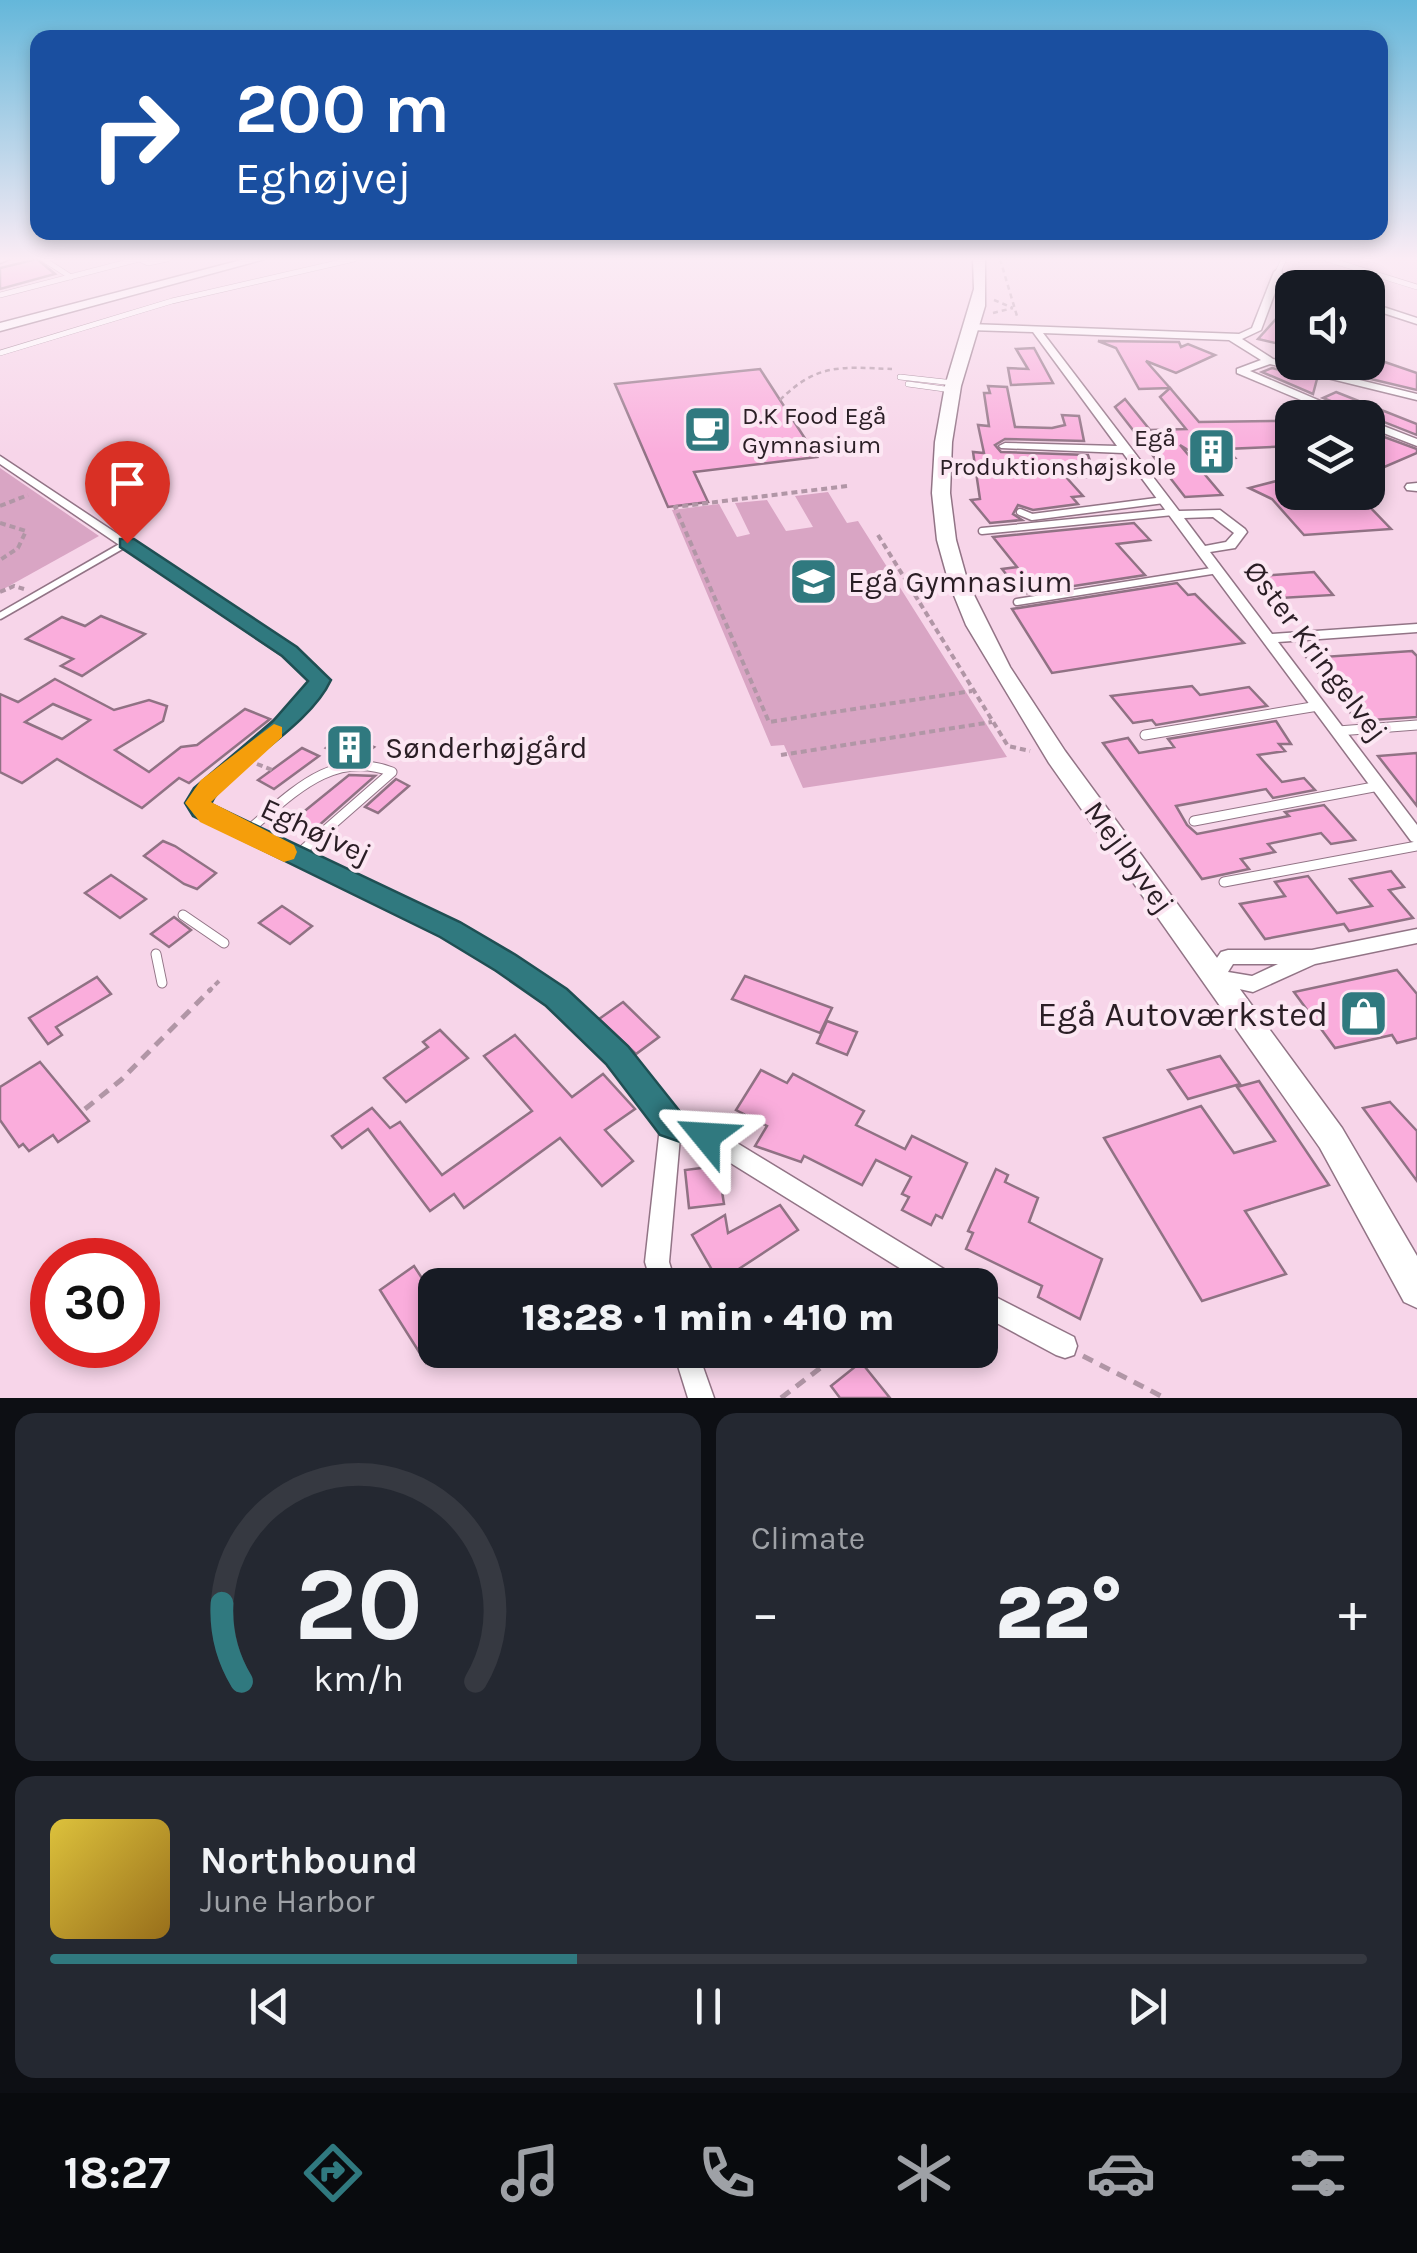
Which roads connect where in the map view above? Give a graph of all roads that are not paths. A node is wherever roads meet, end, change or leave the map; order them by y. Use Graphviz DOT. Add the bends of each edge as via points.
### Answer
graph roads {
  1 [pos="95,324"];
  2 [pos="1258,324"];
  3 [pos="969,327"];
  4 [pos="1036,330"];
  5 [pos="1232,337"];
  6 [pos="0,353"];
  7 [pos="1270,361"];
  8 [pos="900,377"];
  9 [pos="908,384"];
  10 [pos="953,386"];
  11 [pos="1417,397"];
  12 [pos="1310,400"];
  13 [pos="1385,430"];
  14 [pos="1417,442"];
  15 [pos="1005,446"];
  16 [pos="1126,450"];
  17 [pos="0,459"];
  18 [pos="1170,509"];
  19 [pos="1020,512"];
  20 [pos="982,531"];
  21 [pos="127,543"];
  22 [pos="1202,550"];
  23 [pos="1218,570"];
  24 [pos="1017,602"];
  25 [pos="0,616"];
  26 [pos="1417,628"];
  27 [pos="1268,638"];
  28 [pos="1319,706"];
  29 [pos="1417,725"];
  30 [pos="1338,730"];
  31 [pos="1145,735"];
  32 [pos="1380,786"];
  33 [pos="1417,810"];
  34 [pos="1398,811"];
  35 [pos="1194,820"];
  36 [pos="245,833"];
  37 [pos="1417,837"];
  38 [pos="1417,846"];
  39 [pos="295,857"];
  40 [pos="1224,882"];
  41 [pos="183,915"];
  42 [pos="1417,936"];
  43 [pos="224,944"];
  44 [pos="156,954"];
  45 [pos="1214,977"];
  46 [pos="162,982"];
  47 [pos="672,1125"];
  48 [pos="659,1268"];
  49 [pos="921,1268"];
  50 [pos="1417,1290"];
  51 [pos="998,1311"];
  52 [pos="1065,1346"];
  53 [pos="691,1368"];
  54 [pos="701,1398"];
  1 -- 6 [label="lane"];
  2 -- 5 [label="street"];
  3 -- 4 [label="street"];
  3 -- 10 [label="street, Mejlbyvej"];
  4 -- 5 [label="street"];
  4 -- 16 [label="street, Øster Kringelvej"];
  5 -- 7 [label="street"];
  7 -- 11 [label="street"];
  7 -- 12 [label="street" via="1240,372"];
  8 -- 10 [label="lane"];
  9 -- 10 [label="lane"];
  10 -- 45 [label="street, Mejlbyvej" via="938,504 970,614 1056,757"];
  13 -- 14 [label="street"];
  15 -- 16 [label="street"];
  16 -- 18 [label="street, Øster Kringelvej"];
  17 -- 21 [label="street, Eghøjvej"];
  18 -- 19 [label="lane" via="1032,517"];
  18 -- 20 [label="lane"];
  18 -- 22 [label="street, Øster Kringelvej"];
  18 -- 22 [label="street, Øster Kringelvej" via="1216,514 1241,532 1230,544"];
  21 -- 25 [label="lane"];
  21 -- 36 [label="street, Eghøjvej" via="290,652 320,680 198,803 209,816"];
  22 -- 23 [label="street, Øster Kringelvej"];
  23 -- 24 [label="lane"];
  23 -- 27 [label="street, Øster Kringelvej"];
  26 -- 27 [label="street"];
  27 -- 28 [label="street, Øster Kringelvej"];
  28 -- 30 [label="street, Øster Kringelvej"];
  28 -- 31 [label="lane"];
  29 -- 30 [label="lane"];
  30 -- 32 [label="street, Øster Kringelvej"];
  32 -- 34 [label="street, Øster Kringelvej"];
  32 -- 35 [label="lane"];
  33 -- 34 [label="street"];
  34 -- 37 [label="street, Øster Kringelvej"];
  36 -- 39 [label="street, Eghøjvej"];
  36 -- 39 [label="lane" via="330,765 368,760 392,772"];
  38 -- 40 [label="lane"];
  39 -- 47 [label="street, Eghøjvej" via="450,930 556,997 617,1055"];
  41 -- 43 [label="lane"];
  42 -- 45 [label="street" via="1312,957 1253,984"];
  44 -- 46 [label="lane"];
  45 -- 50 [label="street, Mejlbyvej" via="1331,1138"];
  47 -- 48 [label="street"];
  47 -- 49 [label="street" via="706,1136"];
  51 -- 52 [label="street"];
  53 -- 54 [label="street"];
}
